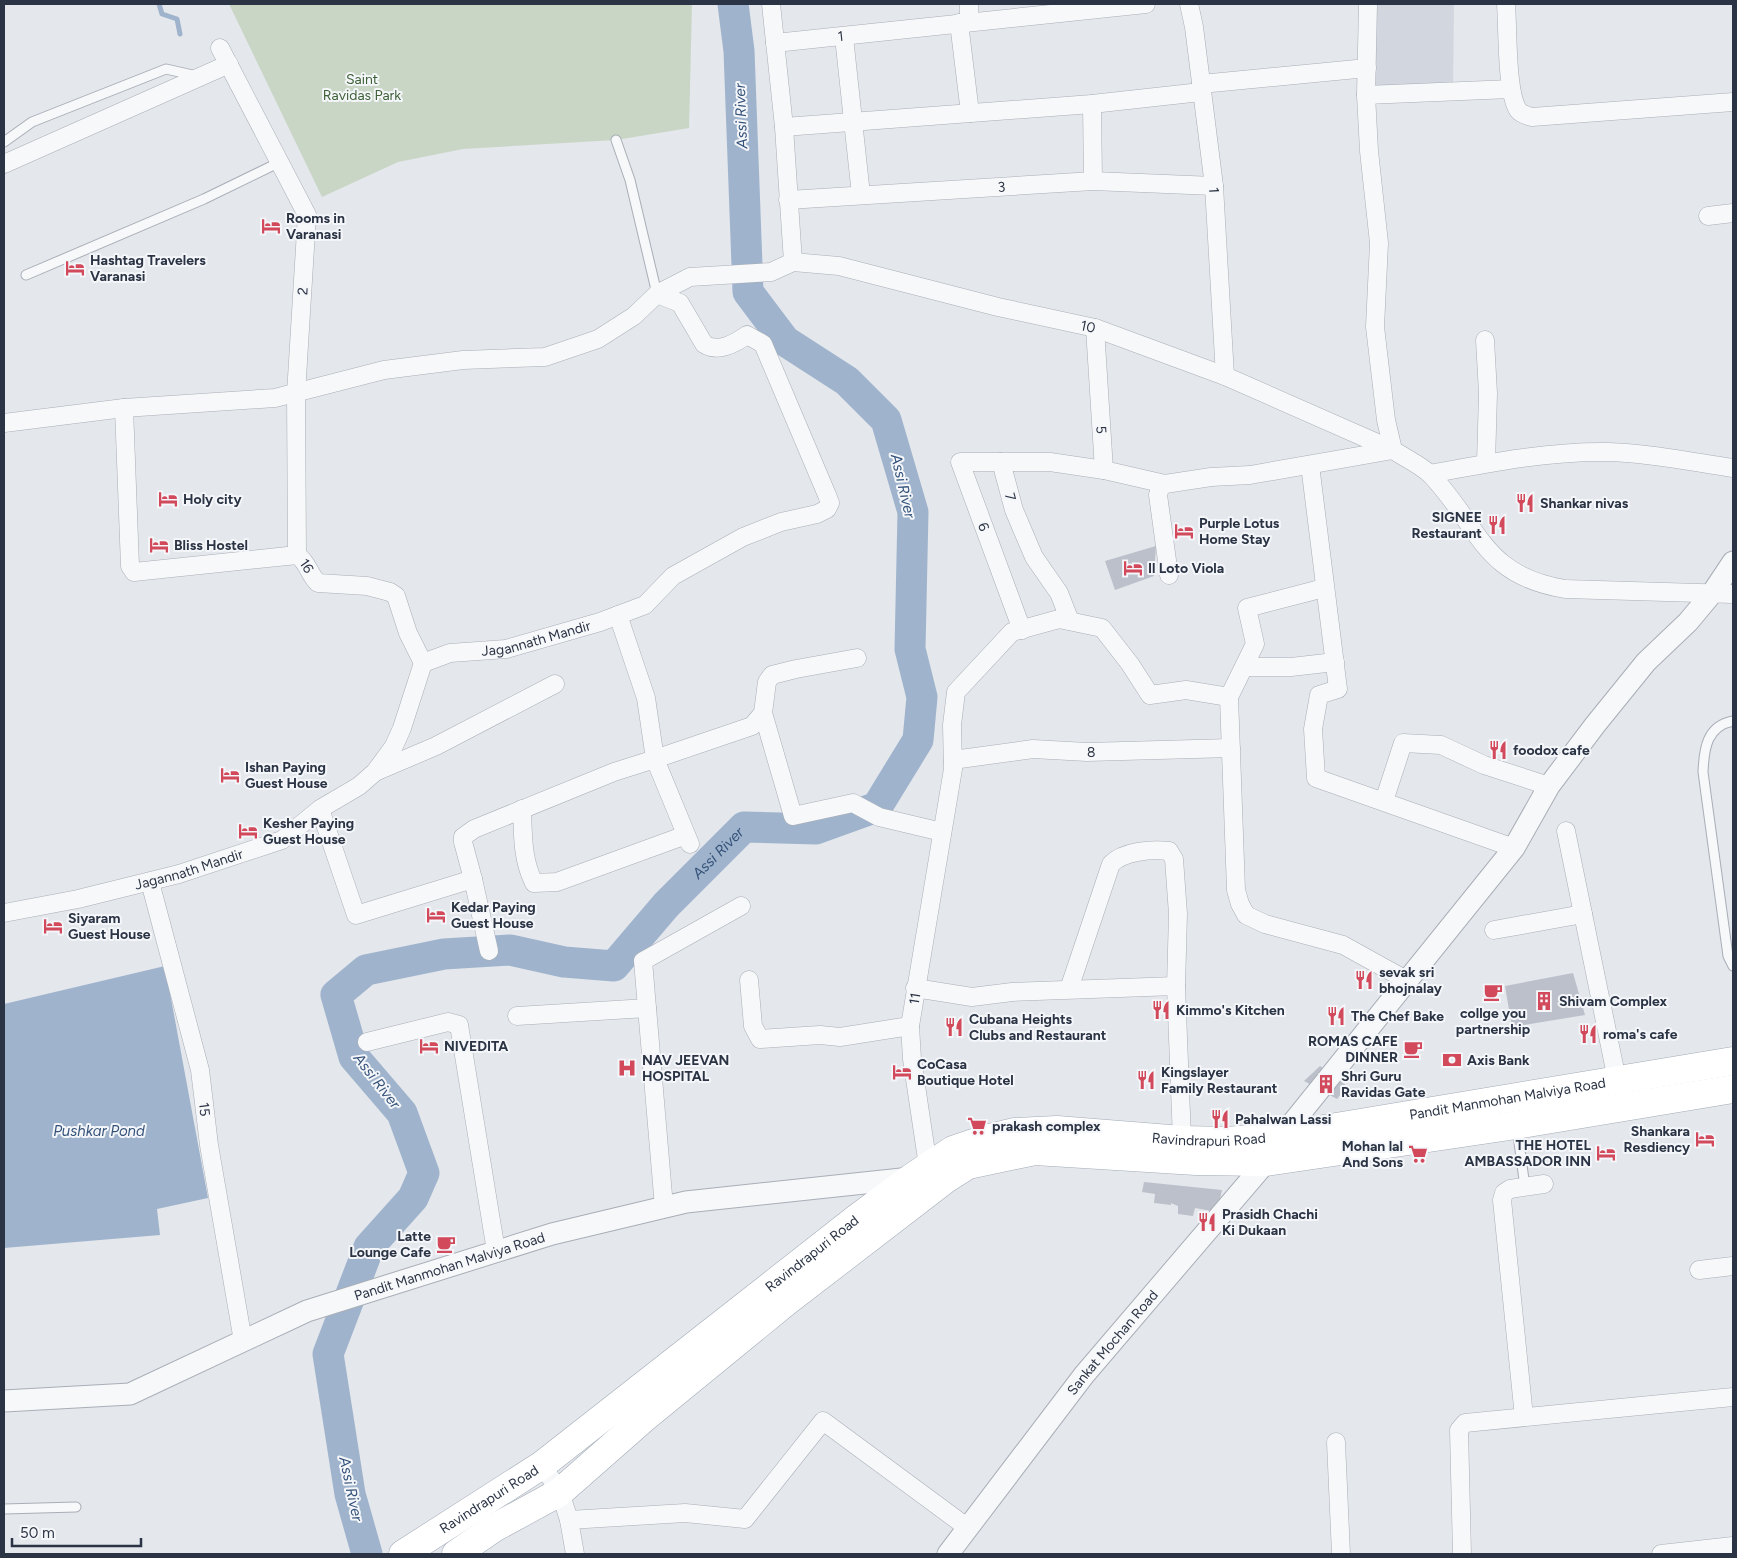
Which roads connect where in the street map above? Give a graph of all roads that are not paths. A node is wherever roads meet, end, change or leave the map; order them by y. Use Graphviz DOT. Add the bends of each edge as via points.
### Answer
graph roads {
  1 [pos="771,4"];
  2 [pos="969,4"];
  3 [pos="1146,4"];
  4 [pos="1189,4"];
  5 [pos="1368,4"];
  6 [pos="1506,4"];
  7 [pos="964,23"];
  8 [pos="844,36"];
  9 [pos="775,43"];
  10 [pos="220,48"];
  11 [pos="229,64"];
  12 [pos="1367,68"];
  13 [pos="200,77"];
  14 [pos="1201,88"];
  15 [pos="1511,89"];
  16 [pos="1366,94"];
  17 [pos="1733,102"];
  18 [pos="1092,104"];
  19 [pos="970,113"];
  20 [pos="855,121"];
  21 [pos="784,127"];
  22 [pos="616,140"];
  23 [pos="4,142"];
  24 [pos="280,162"];
  25 [pos="4,164"];
  26 [pos="1093,181"];
  27 [pos="1214,186"];
  28 [pos="861,195"];
  29 [pos="788,200"];
  30 [pos="1733,213"];
  31 [pos="1708,216"];
  32 [pos="792,262"];
  33 [pos="26,275"];
  34 [pos="657,294"];
  35 [pos="1095,328"];
  36 [pos="1485,340"];
  37 [pos="1225,376"];
  38 [pos="296,394"];
  39 [pos="124,408"];
  40 [pos="4,423"];
  41 [pos="1393,450"];
  42 [pos="1001,462"];
  43 [pos="1486,463"];
  44 [pos="1310,465"];
  45 [pos="1733,468"];
  46 [pos="1104,470"];
  47 [pos="1430,474"];
  48 [pos="1165,484"];
  49 [pos="297,555"];
  50 [pos="1733,562"];
  51 [pos="1169,575"];
  52 [pos="1324,588"];
  53 [pos="1723,593"];
  54 [pos="618,615"];
  55 [pos="1070,621"];
  56 [pos="1022,630"];
  57 [pos="857,658"];
  58 [pos="1335,662"];
  59 [pos="423,663"];
  60 [pos="1245,667"];
  61 [pos="555,684"];
  62 [pos="1229,697"];
  63 [pos="763,713"];
  64 [pos="1733,721"];
  65 [pos="1231,748"];
  66 [pos="656,759"];
  67 [pos="953,760"];
  68 [pos="375,772"];
  69 [pos="1549,786"];
  70 [pos="1384,801"];
  71 [pos="320,809"];
  72 [pos="522,810"];
  73 [pos="942,832"];
  74 [pos="1566,832"];
  75 [pos="1514,848"];
  76 [pos="473,879"];
  77 [pos="150,882"];
  78 [pos="741,906"];
  79 [pos="4,913"];
  80 [pos="1583,914"];
  81 [pos="1494,930"];
  82 [pos="489,951"];
  83 [pos="1733,966"];
  84 [pos="749,980"];
  85 [pos="1408,981"];
  86 [pos="1176,986"];
  87 [pos="915,988"];
  88 [pos="1069,990"];
  89 [pos="647,1008"];
  90 [pos="517,1016"];
  91 [pos="910,1026"];
  92 [pos="367,1042"];
  93 [pos="1733,1061"];
  94 [pos="1617,1080"];
  95 [pos="1733,1089"];
  96 [pos="1516,1124"];
  97 [pos="1282,1136"];
  98 [pos="1182,1140"];
  99 [pos="1266,1162"];
  100 [pos="920,1172"];
  101 [pos="1544,1184"];
  102 [pos="1525,1187"];
  103 [pos="664,1207"];
  104 [pos="496,1251"];
  105 [pos="1733,1266"];
  106 [pos="1699,1270"];
  107 [pos="243,1341"];
  108 [pos="1733,1397"];
  109 [pos="4,1401"];
  110 [pos="1524,1417"];
  111 [pos="1336,1442"];
  112 [pos="542,1465"];
  113 [pos="560,1492"];
  114 [pos="76,1507"];
  115 [pos="4,1509"];
  116 [pos="569,1520"];
  117 [pos="968,1528"];
  118 [pos="1733,1546"];
  119 [pos="404,1554"];
  120 [pos="456,1554"];
  121 [pos="575,1554"];
  122 [pos="948,1554"];
  123 [pos="1341,1554"];
  124 [pos="1462,1554"];
  125 [pos="1661,1554"];
  1 -- 9 [label="street"];
  2 -- 7 [label="street"];
  3 -- 7 [label="street, 1"];
  4 -- 14 [label="street, 1"];
  5 -- 12 [label="street"];
  6 -- 15 [label="street"];
  7 -- 8 [label="street, 1"];
  7 -- 19 [label="street"];
  8 -- 9 [label="street, 1"];
  8 -- 20 [label="street"];
  9 -- 21 [label="street"];
  10 -- 11 [label="street, 2"];
  11 -- 13 [label="street"];
  11 -- 24 [label="street, 2"];
  12 -- 14 [label="street"];
  12 -- 16 [label="street"];
  13 -- 23 [label="lane" via="166,69 32,122"];
  13 -- 25 [label="street"];
  14 -- 18 [label="street"];
  14 -- 27 [label="street, 1"];
  15 -- 16 [label="street"];
  15 -- 17 [label="street" via="1519,111 1532,118"];
  16 -- 41 [label="street" via="1379,243 1375,327 1386,420"];
  18 -- 19 [label="street"];
  18 -- 26 [label="street"];
  19 -- 20 [label="street"];
  20 -- 21 [label="street"];
  20 -- 28 [label="street"];
  21 -- 29 [label="street"];
  22 -- 34 [label="lane" via="630,180"];
  24 -- 33 [label="lane"];
  24 -- 38 [label="street, 2" via="307,215"];
  26 -- 27 [label="street, 3"];
  26 -- 28 [label="street, 3"];
  27 -- 37 [label="street, 1"];
  28 -- 29 [label="street, 3"];
  29 -- 32 [label="street"];
  30 -- 31 [label="street"];
  32 -- 34 [label="street, 10" via="770,272 690,276"];
  32 -- 35 [label="street, 10" via="839,266"];
  34 -- 38 [label="street, 10" via="634,316 598,339 545,357 463,360 384,370"];
  34 -- 54 [label="street, Jagannath Mandir" via="680,304 704,344 710,347 719,349 747,335 763,344 830,503 827,509 817,514 781,522 743,537 674,576 645,605"];
  35 -- 37 [label="street, 10"];
  35 -- 46 [label="street, 5"];
  36 -- 43 [label="street" via="1488,393"];
  37 -- 41 [label="street, 10"];
  38 -- 39 [label="street, 10"];
  38 -- 49 [label="street, 2"];
  39 -- 40 [label="street, 10"];
  39 -- 49 [label="street, 16" via="130,566 134,572"];
  41 -- 44 [label="street"];
  41 -- 47 [label="street, 10"];
  42 -- 46 [label="street" via="1050,462"];
  42 -- 55 [label="street, 7" via="1014,510 1034,557 1059,593"];
  42 -- 56 [label="street, 6" via="960,462"];
  43 -- 45 [label="street" via="1608,452"];
  43 -- 47 [label="street"];
  44 -- 48 [label="street"];
  44 -- 52 [label="street"];
  46 -- 48 [label="street"];
  47 -- 53 [label="street, 10" via="1492,556 1518,576 1541,585 1565,589"];
  48 -- 51 [label="street" via="1158,495"];
  49 -- 59 [label="street, 16" via="318,583 367,586 396,596 408,633"];
  50 -- 53 [label="street, Sankat Mochan Road"];
  52 -- 58 [label="street"];
  52 -- 60 [label="street" via="1247,608 1255,644"];
  53 -- 69 [label="street, Sankat Mochan Road" via="1646,662"];
  54 -- 59 [label="street, Jagannath Mandir" via="506,649 450,653"];
  54 -- 66 [label="street" via="646,698"];
  55 -- 56 [label="street, 11" via="1059,619"];
  55 -- 62 [label="street, 11" via="1102,628 1150,694 1186,690"];
  56 -- 67 [label="street, 11" via="1012,632 956,692"];
  57 -- 63 [label="street" via="772,675 767,682"];
  58 -- 60 [label="street" via="1291,667"];
  58 -- 70 [label="street" via="1338,689 1318,695 1313,729 1316,778"];
  59 -- 68 [label="street, Jagannath Mandir" via="402,728 394,746"];
  60 -- 62 [label="street"];
  61 -- 68 [label="street" via="436,746"];
  62 -- 65 [label="street"];
  63 -- 66 [label="street" via="752,726"];
  63 -- 73 [label="street" via="793,816 853,803 879,817"];
  64 -- 83 [label="lane" via="1719,726 1709,735 1703,772 1728,956"];
  65 -- 67 [label="street, 8" via="1087,752 1033,749"];
  65 -- 85 [label="street" via="1236,890 1246,915 1265,924 1342,945"];
  66 -- 72 [label="street" via="614,772"];
  66 -- 72 [label="street" via="688,840 556,882 534,883 524,852"];
  67 -- 73 [label="street, 11"];
  68 -- 71 [label="street, Jagannath Mandir" via="359,786"];
  69 -- 70 [label="street" via="1484,765 1442,745 1403,743"];
  69 -- 75 [label="street, Sankat Mochan Road"];
  70 -- 75 [label="street"];
  71 -- 76 [label="street" via="356,914"];
  71 -- 77 [label="street, Jagannath Mandir" via="282,840"];
  72 -- 76 [label="street" via="474,829 463,837"];
  73 -- 87 [label="street, 11"];
  74 -- 80 [label="street"];
  75 -- 85 [label="street, Sankat Mochan Road"];
  76 -- 82 [label="street"];
  77 -- 79 [label="street, Jagannath Mandir"];
  77 -- 107 [label="street, 15" via="200,1070 209,1145"];
  78 -- 89 [label="street" via="643,961"];
  80 -- 81 [label="street"];
  80 -- 94 [label="street"];
  84 -- 91 [label="street" via="753,1026 760,1039 840,1037"];
  85 -- 97 [label="street, Sankat Mochan Road"];
  86 -- 88 [label="street"];
  86 -- 88 [label="street" via="1178,914 1174,859 1169,851 1160,850 1125,855 1111,864"];
  86 -- 98 [label="street"];
  87 -- 88 [label="street" via="972,997"];
  87 -- 91 [label="street, 11"];
  89 -- 90 [label="street"];
  89 -- 103 [label="street"];
  91 -- 100 [label="street, 11"];
  92 -- 104 [label="street" via="448,1022 458,1025"];
  93 -- 94 [label="main road, Pandit Manmohan Malviya Road"];
  94 -- 97 [label="main road, Pandit Manmohan Malviya Road"];
  95 -- 96 [label="main road, Ravindrapuri Road"];
  96 -- 99 [label="main road, Ravindrapuri Road"];
  96 -- 102 [label="lane"];
  97 -- 98 [label="main road, Ravindrapuri Road" via="1228,1141"];
  97 -- 99 [label="street, Sankat Mochan Road"];
  98 -- 100 [label="main road, Ravindrapuri Road" via="1057,1130 1014,1132 953,1150"];
  99 -- 113 [label="main road, Ravindrapuri Road" via="1196,1161 1036,1150 968,1165 786,1302 642,1419"];
  99 -- 117 [label="street, Sankat Mochan Road" via="1084,1375"];
  100 -- 103 [label="street, Pandit Manmohan Malviya Road"];
  100 -- 112 [label="main road, Ravindrapuri Road"];
  101 -- 102 [label="street"];
  102 -- 110 [label="street" via="1510,1189 1502,1200"];
  103 -- 104 [label="street, Pandit Manmohan Malviya Road"];
  104 -- 107 [label="street, Pandit Manmohan Malviya Road" via="307,1311"];
  105 -- 106 [label="street"];
  107 -- 109 [label="street, Pandit Manmohan Malviya Road" via="130,1394"];
  108 -- 110 [label="street"];
  110 -- 124 [label="street" via="1474,1421 1459,1430"];
  111 -- 123 [label="street"];
  112 -- 113 [label="street"];
  112 -- 119 [label="main road, Ravindrapuri Road"];
  113 -- 116 [label="street"];
  113 -- 120 [label="main road, Ravindrapuri Road" via="494,1528"];
  114 -- 115 [label="lane"];
  116 -- 117 [label="street" via="685,1513 745,1519 822,1421"];
  116 -- 121 [label="street"];
  117 -- 122 [label="street, Sankat Mochan Road"];
  118 -- 125 [label="street"];
}
